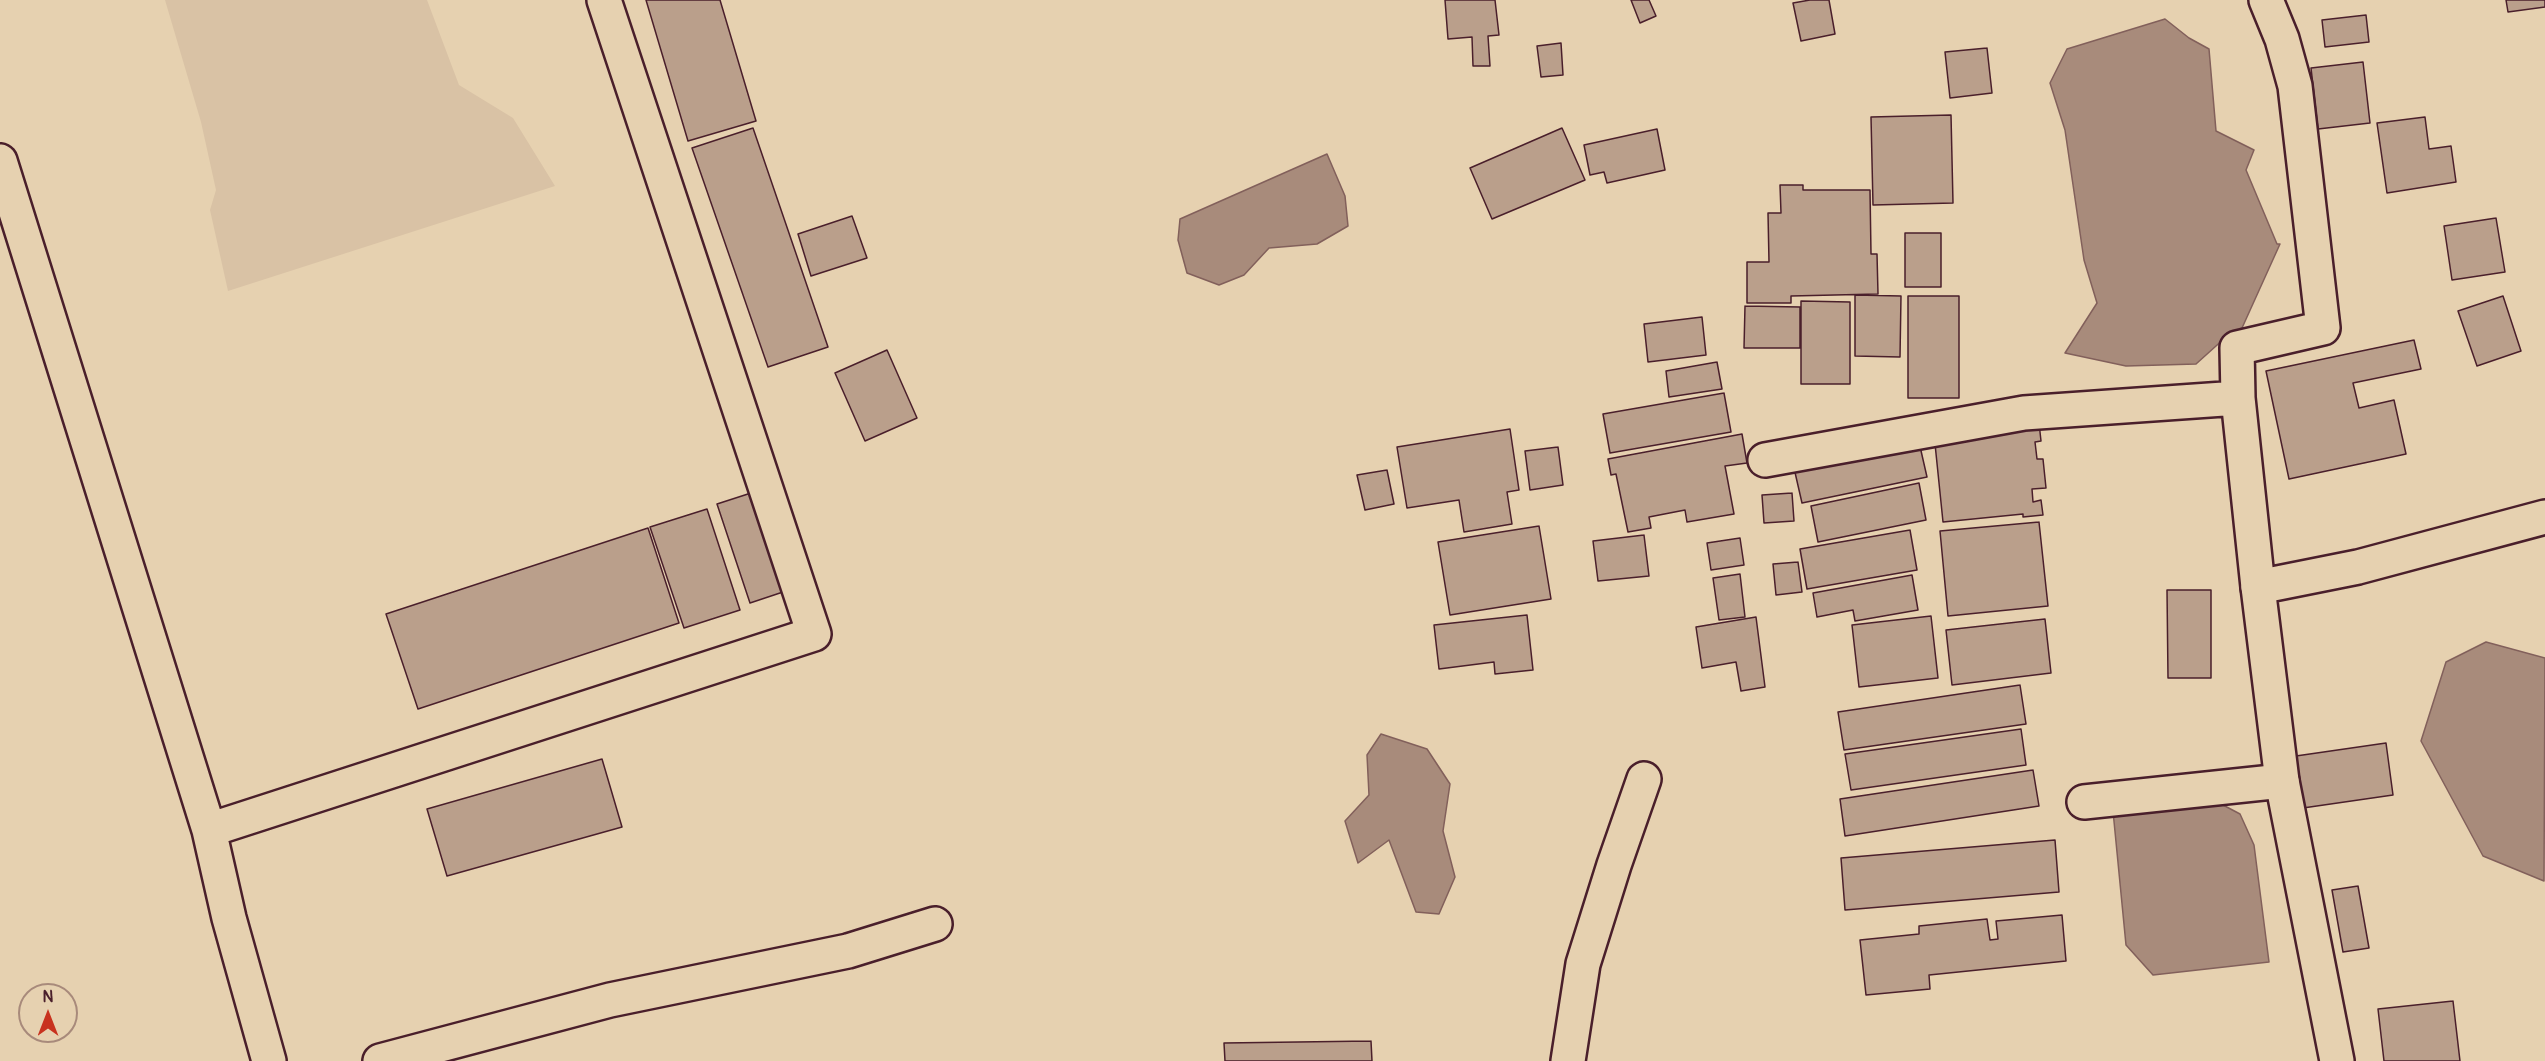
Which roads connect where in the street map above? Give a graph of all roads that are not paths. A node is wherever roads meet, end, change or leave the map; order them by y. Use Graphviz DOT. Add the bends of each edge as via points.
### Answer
graph roads {
  1 [pos="604,0"];
  2 [pos="2266,0"];
  3 [pos="0,160"];
  4 [pos="2238,398"];
  5 [pos="1765,460"];
  6 [pos="2545,517"];
  7 [pos="2258,587"];
  8 [pos="1644,779"];
  9 [pos="2282,781"];
  10 [pos="2084,802"];
  11 [pos="209,830"];
  12 [pos="935,924"];
  13 [pos="269,1061"];
  14 [pos="380,1061"];
  15 [pos="1568,1061"];
  16 [pos="2337,1061"];
  1 -- 11 [label="street" via="814,634"];
  2 -- 4 [label="street" via="2295,86 2323,328 2237,348"];
  3 -- 11 [label="street"];
  4 -- 5 [label="street" via="2024,413"];
  4 -- 7 [label="street"];
  6 -- 7 [label="street" via="2358,567"];
  7 -- 9 [label="street"];
  8 -- 15 [label="street" via="1583,964"];
  9 -- 10 [label="street"];
  9 -- 16 [label="street"];
  11 -- 13 [label="street"];
  12 -- 14 [label="street" via="848,951 610,1000"];
}
